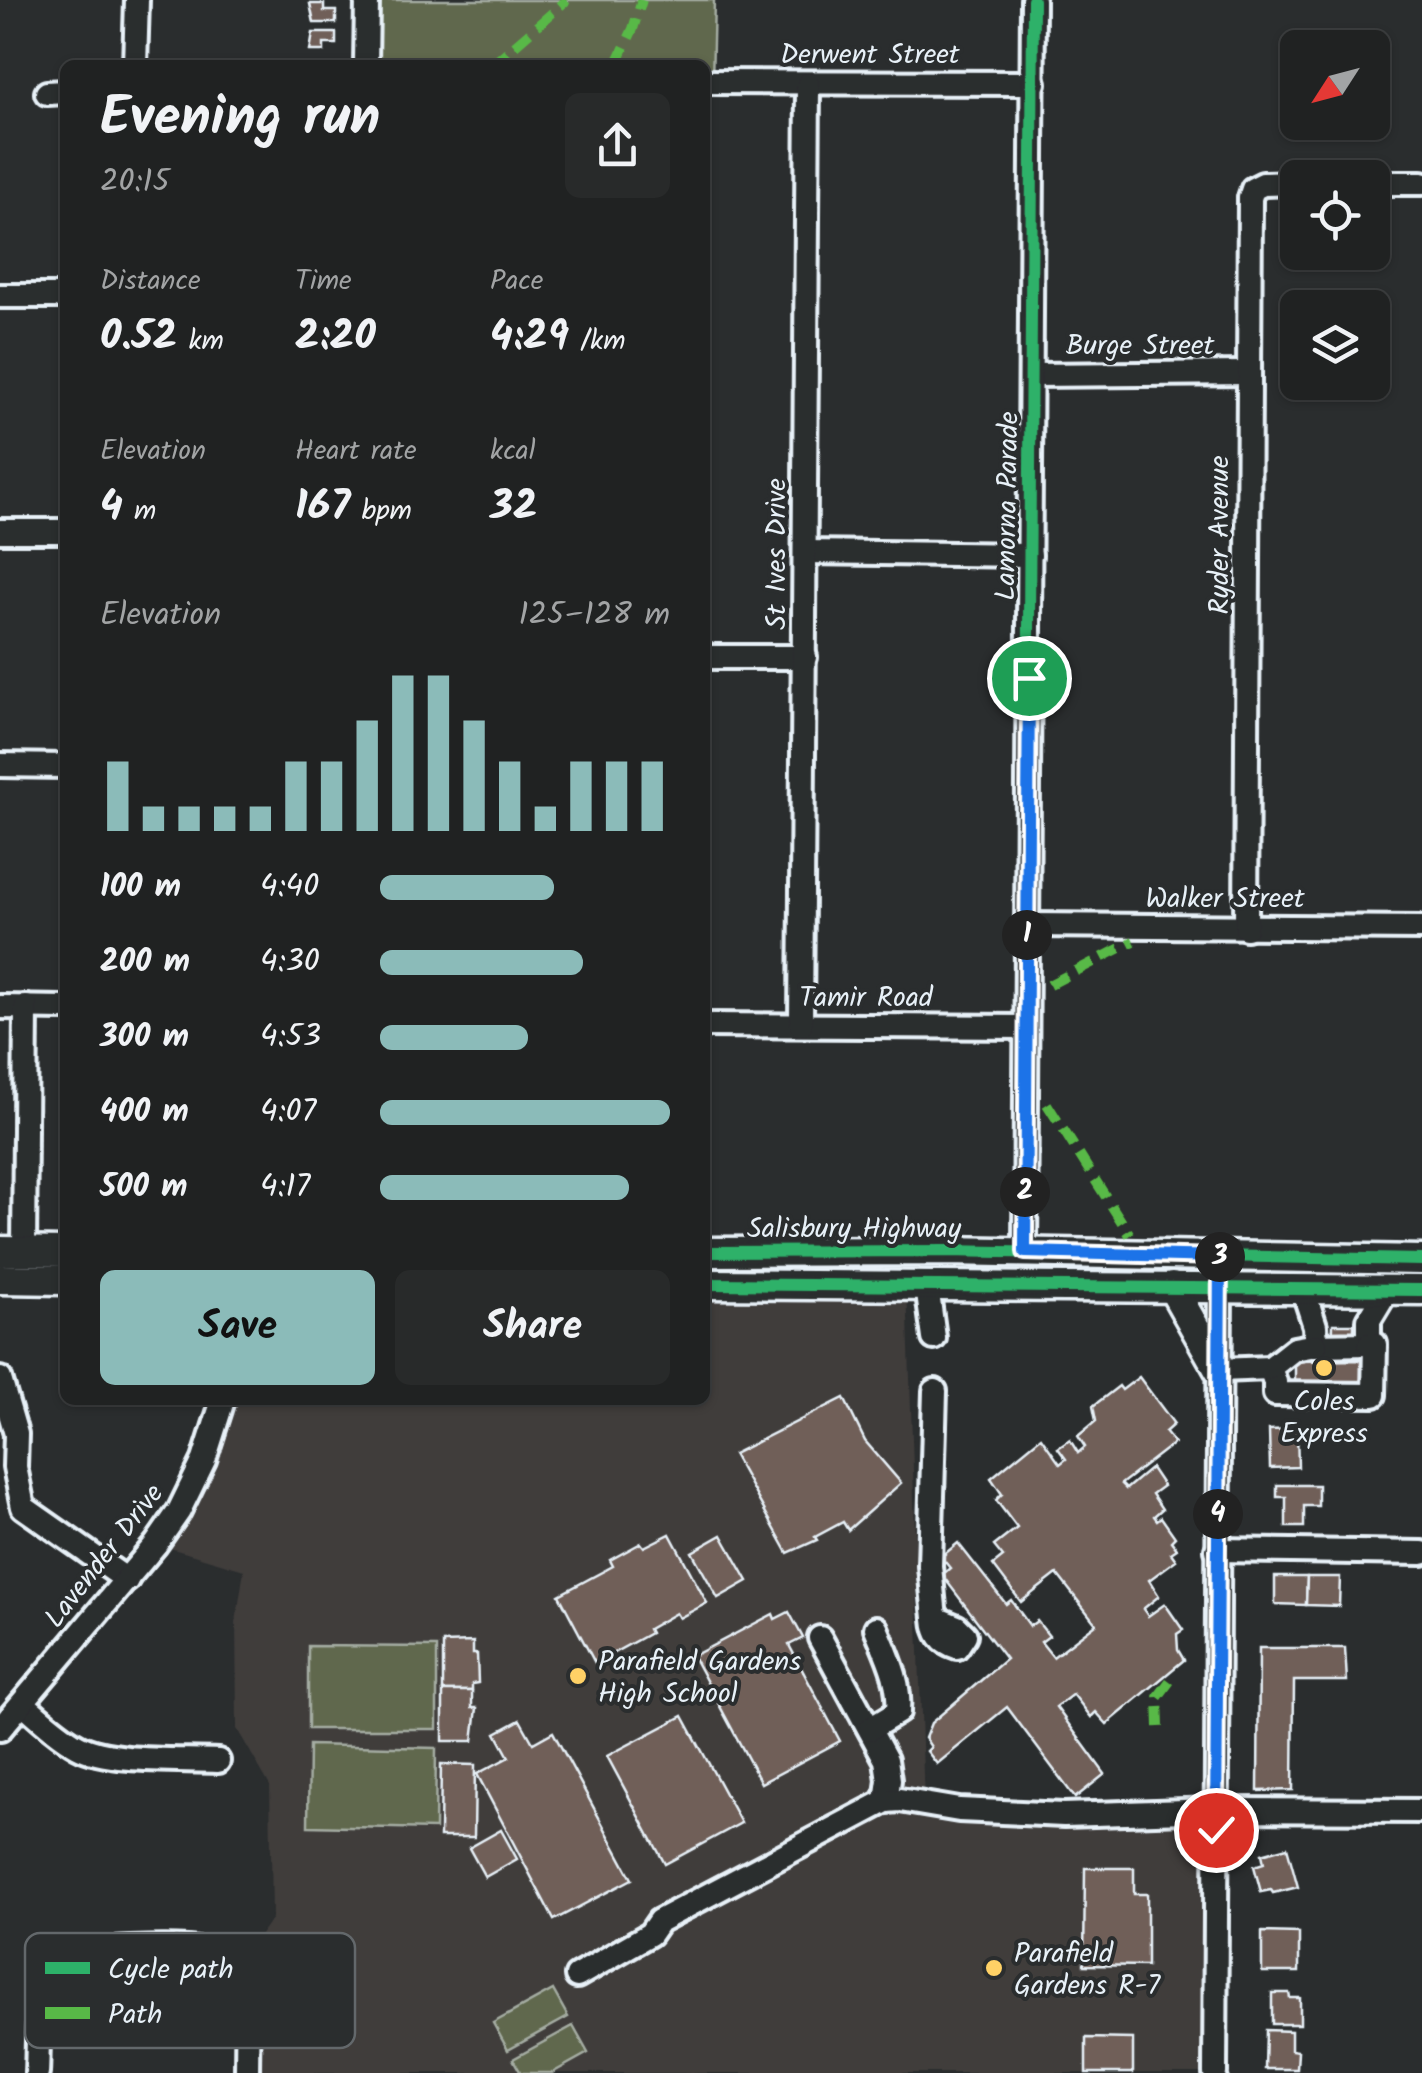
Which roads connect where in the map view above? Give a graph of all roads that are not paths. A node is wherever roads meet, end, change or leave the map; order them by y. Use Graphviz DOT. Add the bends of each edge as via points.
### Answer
graph roads {
  1 [pos="137,0"];
  2 [pos="367,0"];
  3 [pos="1033,0"];
  4 [pos="135,60"];
  5 [pos="366,60"];
  6 [pos="710,82"];
  7 [pos="1034,83"];
  8 [pos="808,84"];
  9 [pos="1390,183"];
  10 [pos="1422,183"];
  11 [pos="1280,184"];
  12 [pos="0,296"];
  13 [pos="60,296"];
  14 [pos="1249,373"];
  15 [pos="1032,374"];
  16 [pos="0,531"];
  17 [pos="60,531"];
  18 [pos="806,552"];
  19 [pos="1030,555"];
  20 [pos="710,657"];
  21 [pos="805,657"];
  22 [pos="0,766"];
  23 [pos="60,766"];
  24 [pos="1027,925"];
  25 [pos="1246,928"];
  26 [pos="1422,928"];
  27 [pos="0,1007"];
  28 [pos="26,1007"];
  29 [pos="60,1008"];
  30 [pos="710,1025"];
  31 [pos="801,1026"];
  32 [pos="1026,1026"];
  33 [pos="710,1252"];
  34 [pos="1025,1252"];
  35 [pos="60,1253"];
  36 [pos="1220,1257"];
  37 [pos="1422,1260"];
  38 [pos="12,1265"];
  39 [pos="60,1279"];
  40 [pos="710,1284"];
  41 [pos="927,1286"];
  42 [pos="1172,1287"];
  43 [pos="1388,1290"];
  44 [pos="1422,1290"];
  45 [pos="1313,1292"];
  46 [pos="1220,1295"];
  47 [pos="1369,1332"];
  48 [pos="1316,1336"];
  49 [pos="934,1338"];
  50 [pos="1270,1368"];
  51 [pos="1219,1370"];
  52 [pos="0,1379"];
  53 [pos="935,1391"];
  54 [pos="221,1405"];
  55 [pos="1218,1550"];
  56 [pos="1422,1553"];
  57 [pos="127,1580"];
  58 [pos="935,1618"];
  59 [pos="876,1628"];
  60 [pos="820,1638"];
  61 [pos="23,1702"];
  62 [pos="870,1729"];
  63 [pos="0,1730"];
  64 [pos="218,1761"];
  65 [pos="886,1801"];
  66 [pos="1216,1810"];
  67 [pos="1422,1811"];
  68 [pos="577,1976"];
  69 [pos="39,2048"];
  70 [pos="247,2048"];
  71 [pos="37,2073"];
  72 [pos="247,2073"];
  73 [pos="1214,2073"];
  1 -- 4 [label="street"];
  2 -- 5 [label="street"];
  3 -- 7 [label="street, Lamorna Parade"];
  6 -- 8 [label="street, Derwent Street"];
  7 -- 8 [label="street, Derwent Street"];
  7 -- 15 [label="street, Lamorna Parade"];
  8 -- 18 [label="street, St Ives Drive"];
  9 -- 10 [label="street"];
  11 -- 14 [label="street, Ryder Avenue" via="1263,184 1250,198"];
  12 -- 13 [label="street"];
  14 -- 15 [label="street, Burge Street"];
  14 -- 25 [label="street, Ryder Avenue"];
  15 -- 19 [label="street, Lamorna Parade"];
  16 -- 17 [label="street"];
  18 -- 19 [label="street"];
  18 -- 21 [label="street, St Ives Drive"];
  19 -- 24 [label="street, Lamorna Parade"];
  20 -- 21 [label="street"];
  21 -- 31 [label="street, St Ives Drive"];
  22 -- 23 [label="street"];
  24 -- 25 [label="street, Walker Street"];
  24 -- 32 [label="street, Lamorna Parade"];
  25 -- 26 [label="street, Walker Street"];
  27 -- 28 [label="street"];
  28 -- 29 [label="street"];
  28 -- 38 [label="street"];
  30 -- 31 [label="street, Tamir Road"];
  31 -- 32 [label="street, Tamir Road"];
  32 -- 34 [label="street, Lamorna Parade"];
  33 -- 34 [label="main road, Salisbury Highway"];
  34 -- 36 [label="main road, Salisbury Highway"];
  35 -- 38 [label="main road"];
  36 -- 37 [label="main road, Salisbury Highway"];
  36 -- 46 [label="main road"];
  38 -- 39 [label="main road"];
  40 -- 41 [label="main road, Salisbury Highway"];
  41 -- 42 [label="main road, Salisbury Highway"];
  41 -- 49 [label="street"];
  42 -- 46 [label="main road, Salisbury Highway"];
  42 -- 51 [label="main road"];
  43 -- 44 [label="main road, Salisbury Highway"];
  43 -- 45 [label="main road, Salisbury Highway"];
  43 -- 47 [label="street"];
  45 -- 46 [label="main road, Salisbury Highway"];
  45 -- 48 [label="street"];
  46 -- 51 [label="street"];
  47 -- 48 [label="street"];
  47 -- 50 [label="street" via="1375,1344 1374,1395 1275,1394"];
  48 -- 50 [label="street"];
  50 -- 51 [label="street"];
  51 -- 55 [label="street"];
  52 -- 57 [label="street" via="16,1434 23,1507"];
  53 -- 58 [label="street"];
  54 -- 57 [label="street, Lavender Drive" via="193,1488"];
  55 -- 56 [label="street"];
  55 -- 66 [label="street"];
  57 -- 61 [label="street, Lavender Drive"];
  59 -- 62 [label="street" via="899,1699 898,1712"];
  60 -- 62 [label="street"];
  61 -- 63 [label="street, Lavender Drive"];
  61 -- 64 [label="street" via="58,1733 100,1755"];
  62 -- 65 [label="street" via="886,1760"];
  65 -- 66 [label="street" via="1064,1815"];
  65 -- 68 [label="street" via="659,1921 650,1934"];
  66 -- 67 [label="street"];
  66 -- 73 [label="street"];
  69 -- 71 [label="street"];
  70 -- 72 [label="street"];
}
